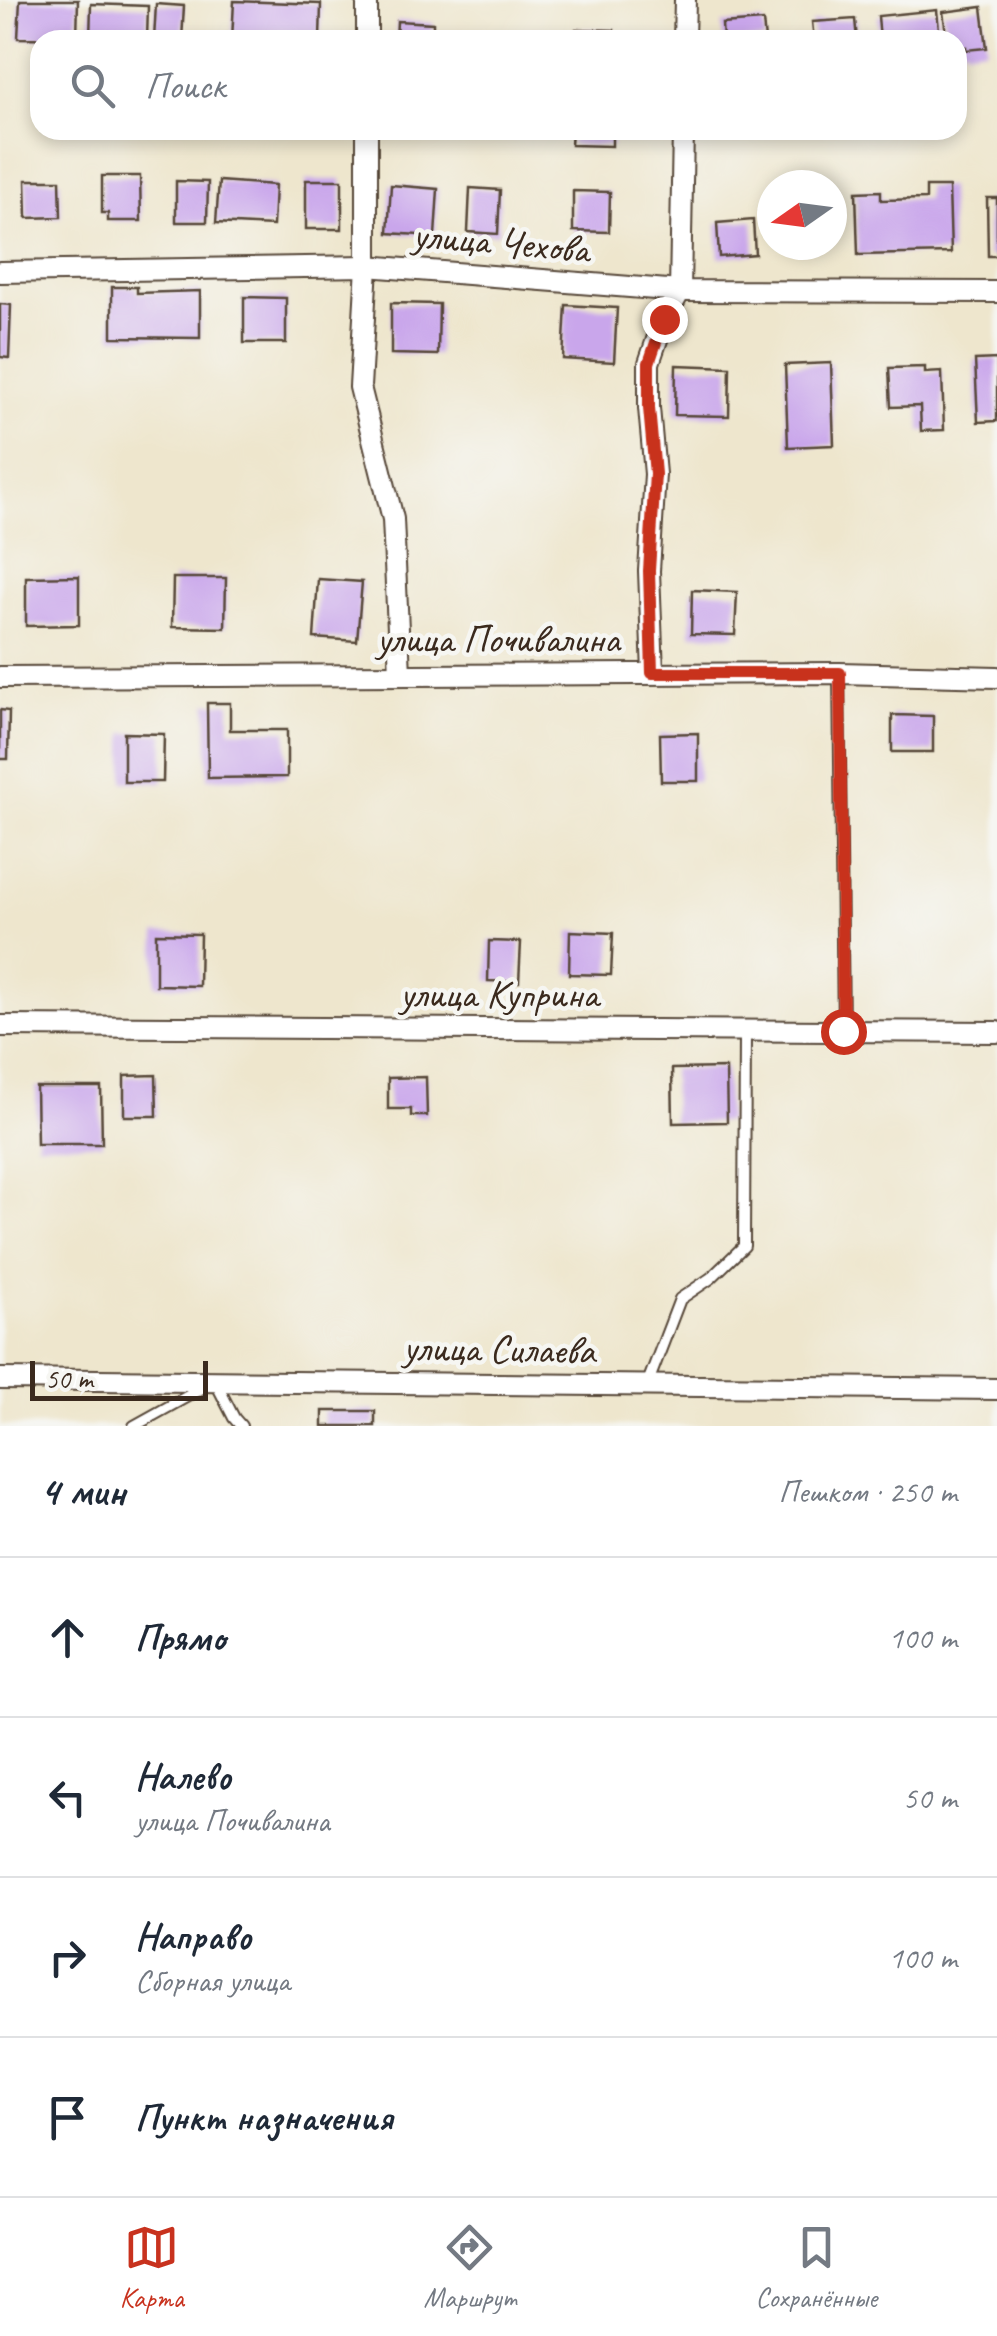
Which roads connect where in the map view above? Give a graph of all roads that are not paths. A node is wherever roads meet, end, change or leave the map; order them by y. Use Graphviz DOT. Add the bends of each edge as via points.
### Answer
graph roads {
  1 [pos="367,0"];
  2 [pos="685,0"];
  3 [pos="367,30"];
  4 [pos="684,30"];
  5 [pos="367,140"];
  6 [pos="682,140"];
  7 [pos="367,266"];
  8 [pos="0,272"];
  9 [pos="680,291"];
  10 [pos="997,292"];
  11 [pos="652,673"];
  12 [pos="840,673"];
  13 [pos="400,674"];
  14 [pos="997,676"];
  15 [pos="0,677"];
  16 [pos="0,1026"];
  17 [pos="746,1030"];
  18 [pos="843,1031"];
  19 [pos="997,1032"];
  20 [pos="0,1379"];
  21 [pos="216,1381"];
  22 [pos="646,1386"];
  23 [pos="997,1389"];
  24 [pos="134,1426"];
  25 [pos="242,1426"];
  1 -- 3 [label="street"];
  2 -- 4 [label="street"];
  5 -- 7 [label="street"];
  6 -- 9 [label="street"];
  7 -- 8 [label="street, улица Чехова"];
  7 -- 9 [label="street, улица Чехова"];
  7 -- 13 [label="street" via="360,387 393,519"];
  9 -- 10 [label="street, улица Чехова"];
  9 -- 11 [label="street" via="649,363"];
  11 -- 12 [label="street, улица Почивалина"];
  11 -- 13 [label="street, улица Почивалина"];
  12 -- 14 [label="street, улица Почивалина"];
  12 -- 18 [label="lane"];
  13 -- 15 [label="street, улица Почивалина"];
  16 -- 17 [label="street, улица Куприна"];
  17 -- 18 [label="street, улица Куприна"];
  17 -- 22 [label="lane" via="744,1246 680,1300"];
  18 -- 19 [label="street, улица Куприна"];
  20 -- 21 [label="street, улица Силаева"];
  21 -- 22 [label="street, улица Силаева"];
  21 -- 24 [label="lane"];
  21 -- 25 [label="lane"];
  22 -- 23 [label="street, улица Силаева"];
}
